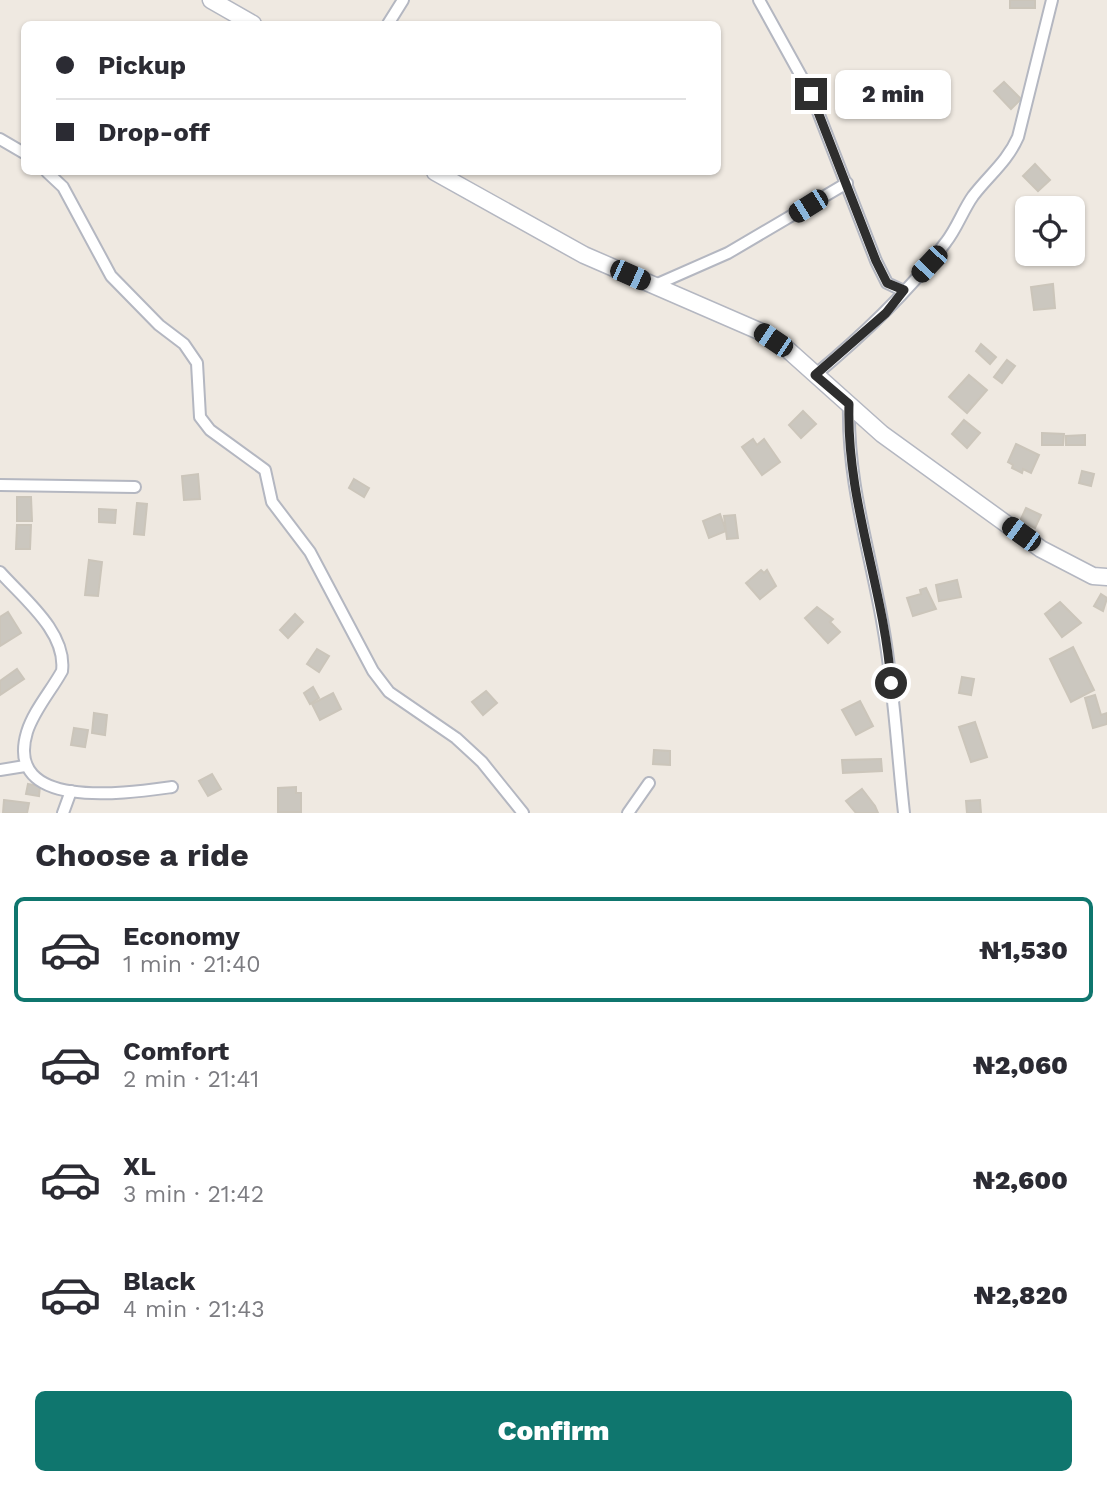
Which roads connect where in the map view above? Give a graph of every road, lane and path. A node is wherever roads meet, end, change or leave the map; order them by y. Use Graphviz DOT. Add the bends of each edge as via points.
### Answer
graph roads {
  1 [pos="211,0"];
  2 [pos="403,0"];
  3 [pos="760,0"];
  4 [pos="1052,0"];
  5 [pos="248,21"];
  6 [pos="390,21"];
  7 [pos="0,139"];
  8 [pos="21,151"];
  9 [pos="50,175"];
  10 [pos="440,175"];
  11 [pos="847,183"];
  12 [pos="653,285"];
  13 [pos="904,290"];
  14 [pos="815,375"];
  15 [pos="849,404"];
  16 [pos="0,485"];
  17 [pos="135,487"];
  18 [pos="0,572"];
  19 [pos="1107,577"];
  20 [pos="24,766"];
  21 [pos="0,770"];
  22 [pos="649,783"];
  23 [pos="172,787"];
  24 [pos="71,790"];
  25 [pos="63,813"];
  26 [pos="523,813"];
  27 [pos="628,813"];
  28 [pos="904,813"];
  1 -- 5 [label="main road"];
  2 -- 6 [label="street"];
  3 -- 11 [label="street" via="811,94"];
  4 -- 13 [label="street" via="1010,155"];
  7 -- 8 [label="street"];
  9 -- 26 [label="street" via="63,187 111,276 184,344 197,363 200,417 210,430 265,470 272,502 310,552 373,671 389,692 456,738 482,762"];
  10 -- 12 [label="main road" via="584,254"];
  11 -- 12 [label="street" via="728,253"];
  11 -- 13 [label="street" via="887,283"];
  12 -- 14 [label="main road" via="759,331"];
  13 -- 14 [label="street" via="886,313"];
  14 -- 15 [label="main road"];
  15 -- 19 [label="main road" via="882,434 1041,549 1093,576"];
  15 -- 28 [label="street" via="848,449 890,662"];
  16 -- 17 [label="street"];
  18 -- 20 [label="street" via="55,635 63,660 62,671 27,732"];
  20 -- 21 [label="street"];
  20 -- 24 [label="street" via="48,786"];
  22 -- 27 [label="street"];
  23 -- 24 [label="street" via="117,794"];
  24 -- 25 [label="street"];
}
